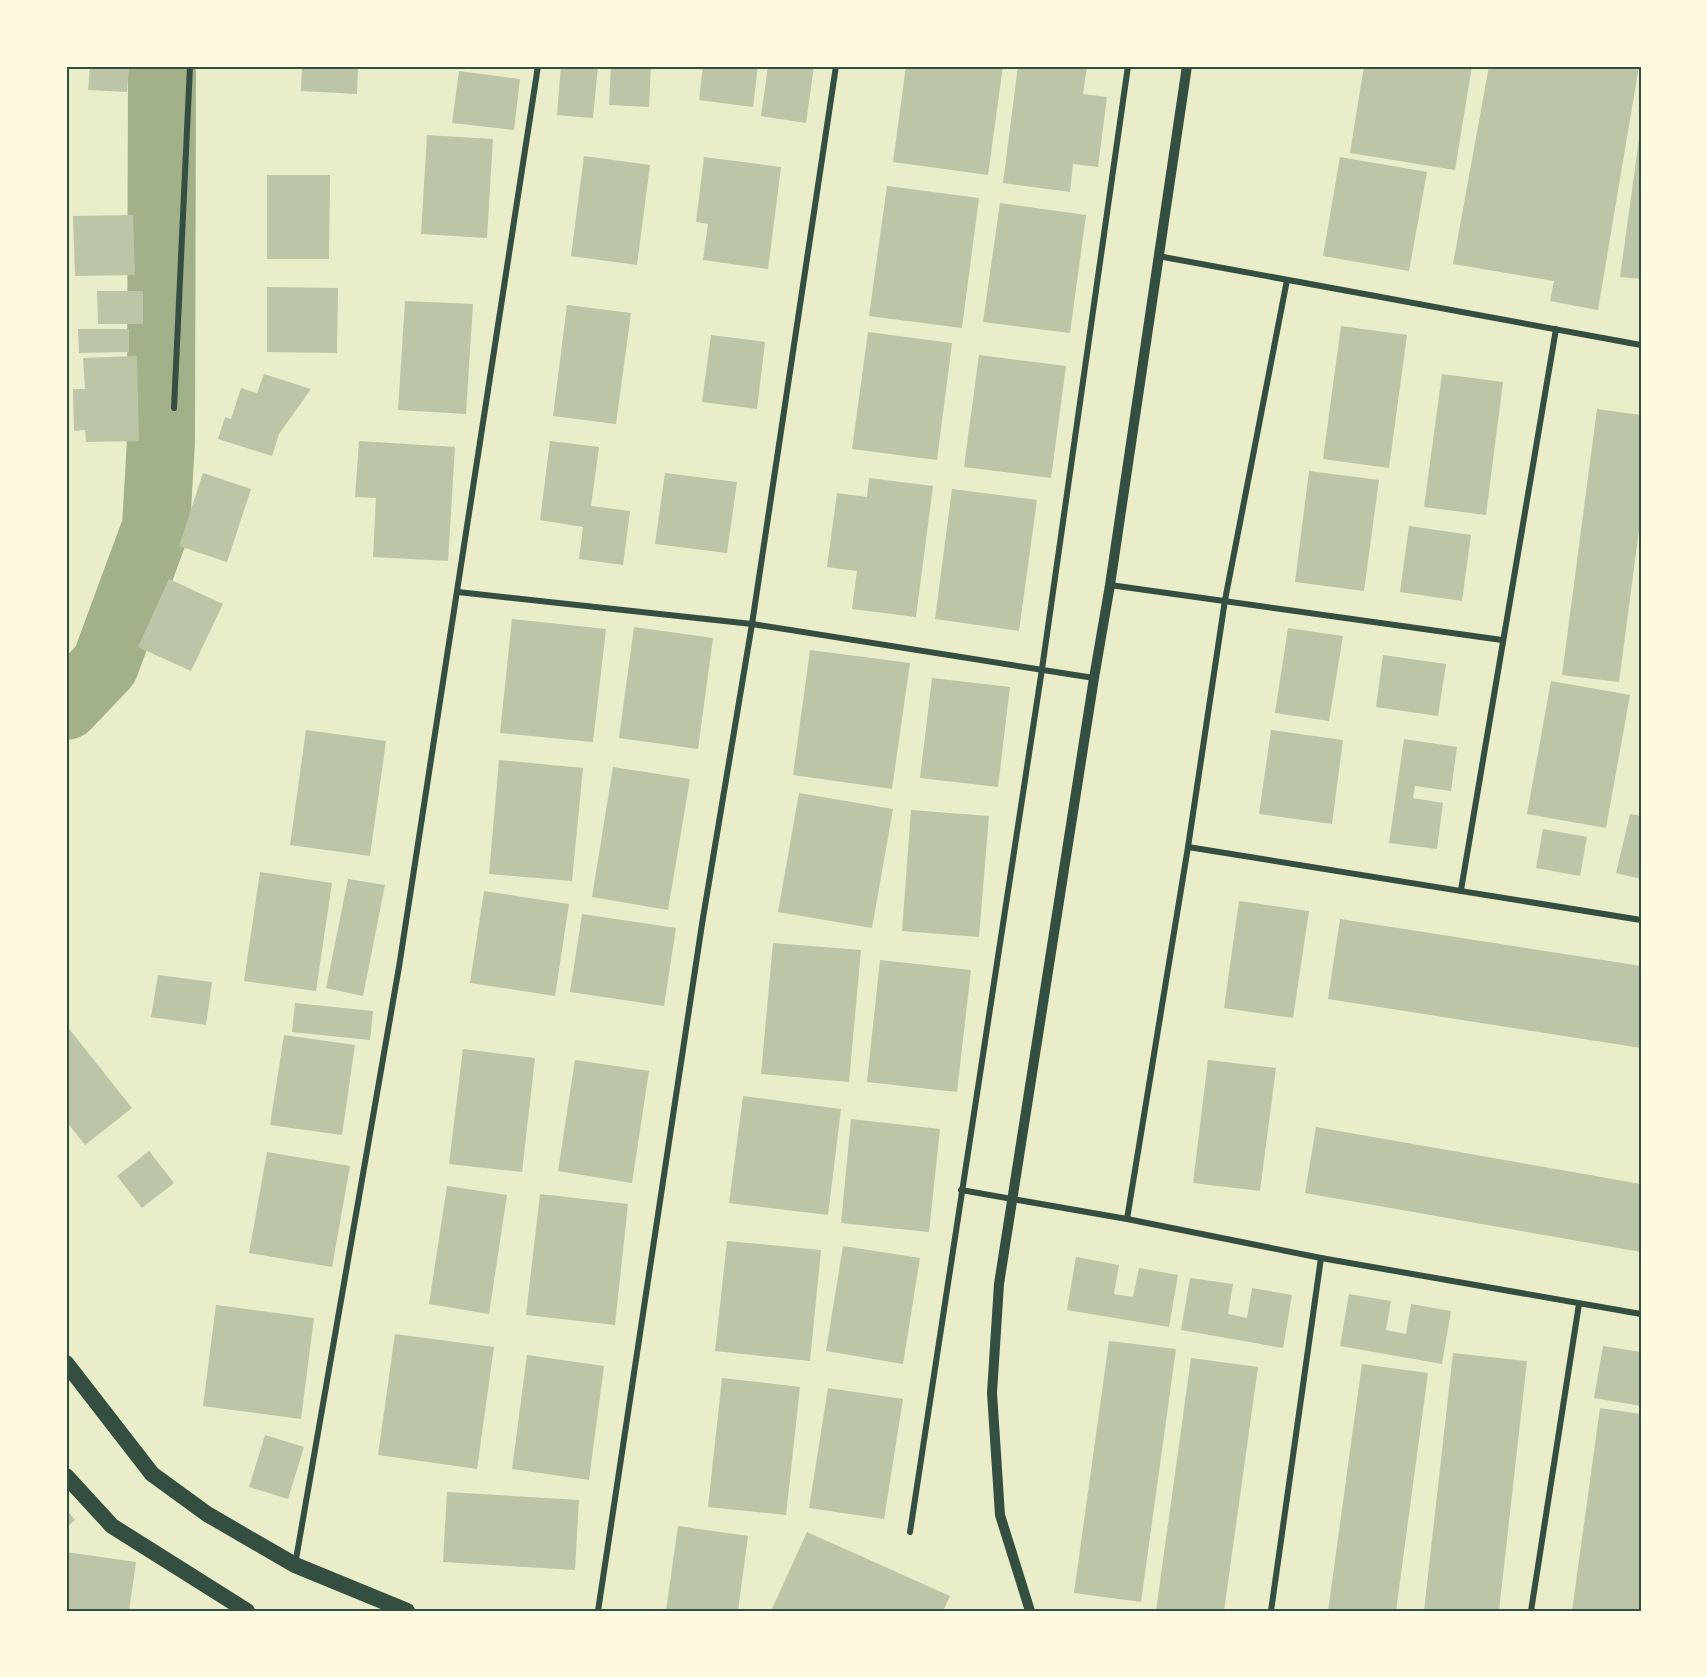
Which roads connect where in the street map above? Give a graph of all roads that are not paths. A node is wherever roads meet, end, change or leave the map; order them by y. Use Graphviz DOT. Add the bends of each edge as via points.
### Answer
graph roads {
  1 [pos="190,66"];
  2 [pos="538,66"];
  3 [pos="837,66"];
  4 [pos="1128,66"];
  5 [pos="1187,66"];
  6 [pos="1158,256"];
  7 [pos="1287,280"];
  8 [pos="1556,329"];
  9 [pos="1641,345"];
  10 [pos="174,408"];
  11 [pos="1110,585"];
  12 [pos="458,592"];
  13 [pos="1225,600"];
  14 [pos="752,624"];
  15 [pos="1502,640"];
  16 [pos="1042,669"];
  17 [pos="1094,678"];
  18 [pos="1188,847"];
  19 [pos="1461,890"];
  20 [pos="1641,920"];
  21 [pos="961,1190"];
  22 [pos="1013,1199"];
  23 [pos="1127,1219"];
  24 [pos="1321,1258"];
  25 [pos="1579,1304"];
  26 [pos="1641,1314"];
  27 [pos="66,1363"];
  28 [pos="66,1476"];
  29 [pos="910,1532"];
  30 [pos="295,1565"];
  31 [pos="247,1611"];
  32 [pos="407,1611"];
  33 [pos="598,1611"];
  34 [pos="1030,1611"];
  35 [pos="1270,1611"];
  36 [pos="1532,1611"];
  1 -- 10 [label="street"];
  2 -- 12 [label="street"];
  3 -- 14 [label="street"];
  4 -- 16 [label="street"];
  5 -- 6 [label="street"];
  6 -- 7 [label="street"];
  6 -- 11 [label="street"];
  7 -- 8 [label="street"];
  7 -- 13 [label="street"];
  8 -- 9 [label="street"];
  8 -- 15 [label="street"];
  11 -- 13 [label="street"];
  11 -- 17 [label="street"];
  12 -- 14 [label="street"];
  12 -- 30 [label="street" via="399,967"];
  13 -- 15 [label="street"];
  13 -- 18 [label="street"];
  14 -- 16 [label="street"];
  14 -- 33 [label="street" via="702,924"];
  15 -- 19 [label="street"];
  16 -- 17 [label="street"];
  16 -- 21 [label="street"];
  17 -- 22 [label="street"];
  18 -- 19 [label="street"];
  18 -- 23 [label="street"];
  19 -- 20 [label="street"];
  21 -- 22 [label="street"];
  21 -- 29 [label="street"];
  22 -- 23 [label="street"];
  22 -- 34 [label="street" via="999,1284 992,1393 1000,1515"];
  23 -- 24 [label="street"];
  24 -- 25 [label="street"];
  24 -- 35 [label="street"];
  25 -- 26 [label="street"];
  25 -- 36 [label="street"];
  27 -- 30 [label="highway" via="152,1474 207,1514"];
  28 -- 31 [label="highway" via="112,1526"];
  30 -- 32 [label="highway"];
}
